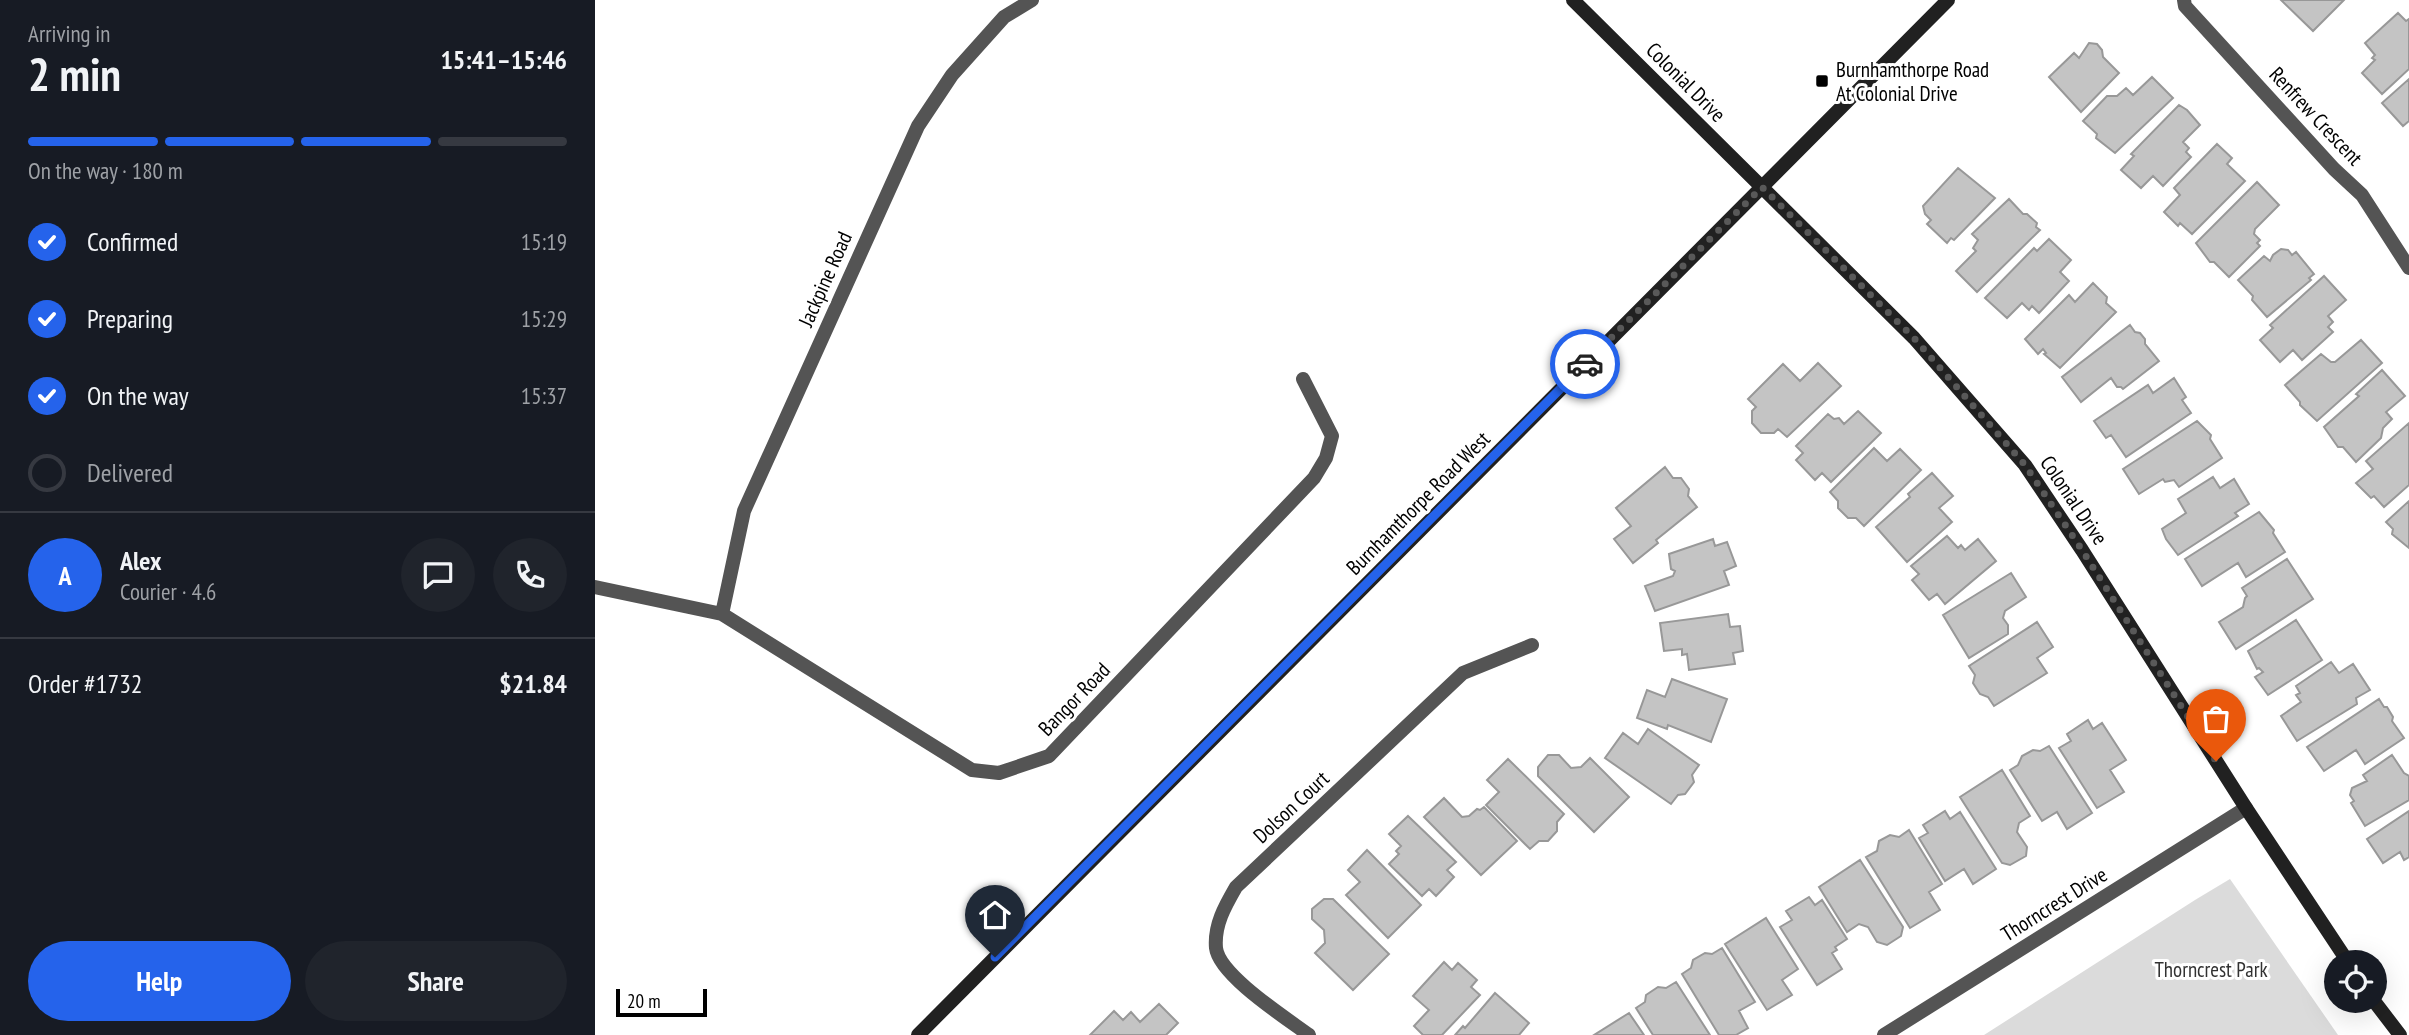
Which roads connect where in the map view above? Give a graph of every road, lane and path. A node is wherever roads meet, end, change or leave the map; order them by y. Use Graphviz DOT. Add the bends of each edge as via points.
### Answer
graph roads {
  1 [pos="1032,0"];
  2 [pos="1573,0"];
  3 [pos="1948,0"];
  4 [pos="2184,0"];
  5 [pos="1762,187"];
  6 [pos="2409,268"];
  7 [pos="1303,379"];
  8 [pos="595,587"];
  9 [pos="722,614"];
  10 [pos="1532,645"];
  11 [pos="2246,808"];
  12 [pos="2341,950"];
  13 [pos="2383,1013"];
  14 [pos="918,1035"];
  15 [pos="1309,1035"];
  16 [pos="1884,1035"];
  17 [pos="2400,1035"];
  1 -- 9 [label="street, Jackpine Road" via="1004,17 952,75 918,126 744,511"];
  2 -- 5 [label="main road, Colonial Drive"];
  3 -- 5 [label="main road, Burnhamthorpe Road West"];
  4 -- 6 [label="street, Renfrew Crescent" via="2334,169 2363,195"];
  5 -- 11 [label="main road, Colonial Drive" via="1914,338 2025,465"];
  5 -- 14 [label="main road, Burnhamthorpe Road West"];
  7 -- 9 [label="street, Bangor Road" via="1332,436 1314,478 1049,756 999,773 972,770"];
  8 -- 9 [label="street, Bangor Road"];
  10 -- 15 [label="street, Dolson Court" via="1463,673 1236,887 1220,914 1216,949 1229,973"];
  11 -- 12 [label="main road, Colonial Drive"];
  11 -- 16 [label="street, Thorncrest Drive"];
  13 -- 17 [label="main road"];
}
